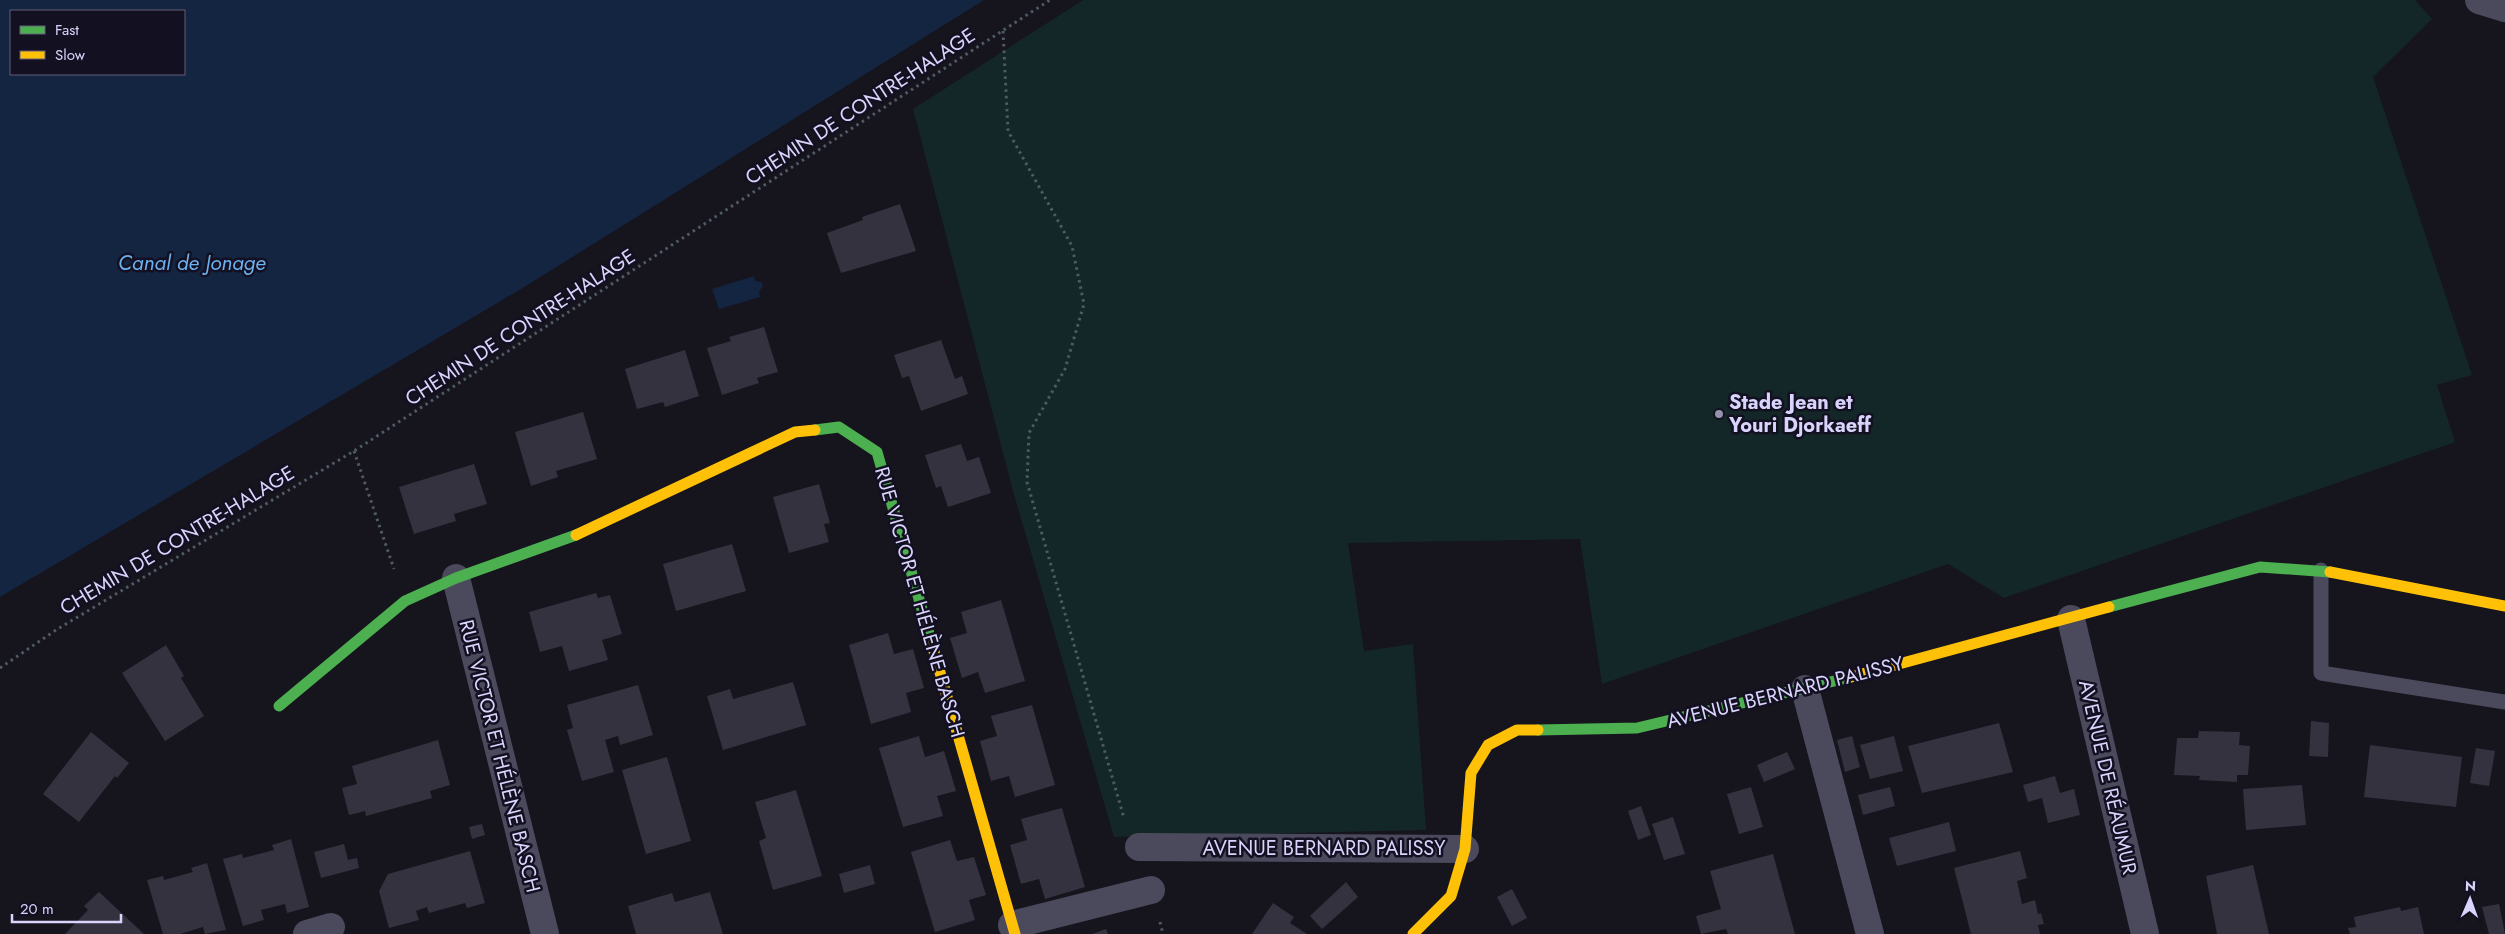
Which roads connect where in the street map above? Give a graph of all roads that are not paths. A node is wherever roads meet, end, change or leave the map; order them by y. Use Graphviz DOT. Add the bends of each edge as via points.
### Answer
graph roads {
  1 [pos="2479,0"];
  2 [pos="2505,8"];
  3 [pos="2321,570"];
  4 [pos="456,578"];
  5 [pos="2505,606"];
  6 [pos="2071,620"];
  7 [pos="1805,689"];
  8 [pos="2505,702"];
  9 [pos="279,706"];
  10 [pos="1139,847"];
  11 [pos="1465,850"];
  12 [pos="1151,890"];
  13 [pos="1013,930"];
  14 [pos="545,934"];
  15 [pos="1413,934"];
  16 [pos="1870,934"];
  17 [pos="2145,934"];
  1 -- 2 [label="street"];
  3 -- 5 [label="street, AVENUE BERNARD PALISSY"];
  3 -- 6 [label="street, AVENUE BERNARD PALISSY" via="2260,567"];
  3 -- 8 [label="lane" via="2321,673"];
  4 -- 9 [label="street, RUE VICTOR ET HÉLÈNE BASCH" via="405,601"];
  4 -- 13 [label="street, RUE VICTOR ET HÉLÈNE BASCH" via="561,542 795,432 839,427 877,452"];
  4 -- 14 [label="street, RUE VICTOR ET HÉLÈNE BASCH"];
  6 -- 7 [label="street, AVENUE BERNARD PALISSY"];
  6 -- 17 [label="street, AVENUE DE RÉAUMUR"];
  7 -- 11 [label="street, AVENUE BERNARD PALISSY" via="1637,728 1516,730 1488,745 1471,773"];
  7 -- 16 [label="street"];
  10 -- 11 [label="street, AVENUE BERNARD PALISSY"];
  11 -- 15 [label="street" via="1451,896"];
  12 -- 13 [label="street"];
}
